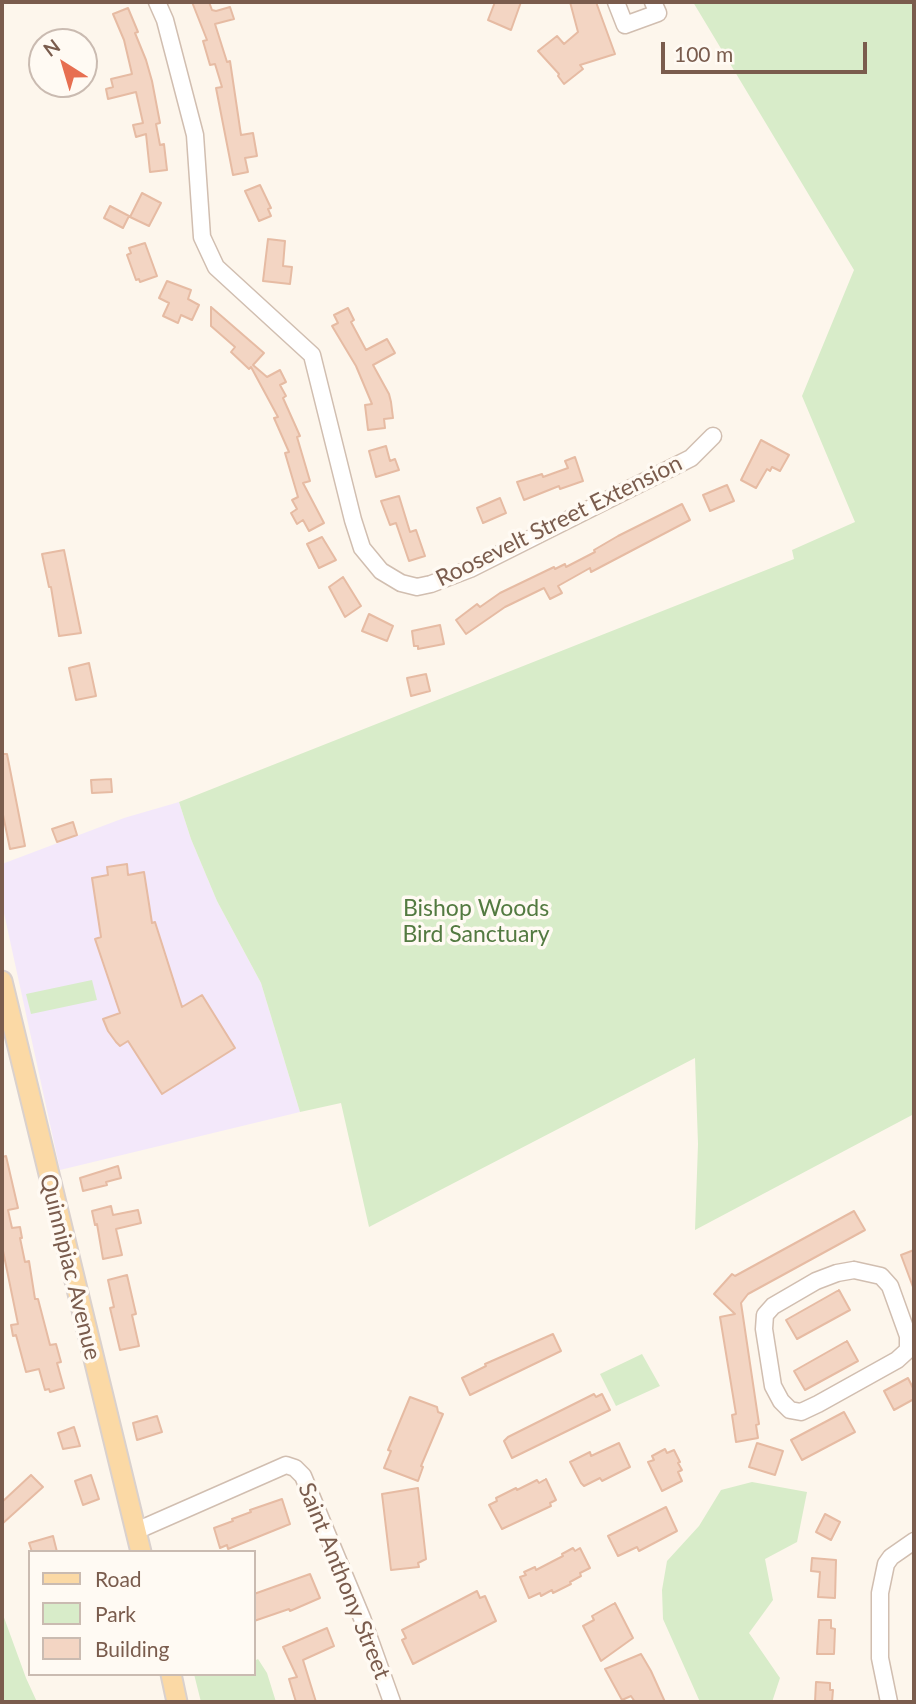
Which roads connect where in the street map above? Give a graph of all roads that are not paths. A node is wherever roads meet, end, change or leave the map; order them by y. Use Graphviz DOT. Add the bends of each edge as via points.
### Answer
graph roads {
  1 [pos="157,2"];
  2 [pos="616,2"];
  3 [pos="653,2"];
  4 [pos="713,436"];
  5 [pos="2,981"];
  6 [pos="9,1048"];
  7 [pos="911,1351"];
  8 [pos="136,1531"];
  9 [pos="914,1541"];
  10 [pos="141,1550"];
  11 [pos="171,1676"];
  12 [pos="177,1702"];
  13 [pos="392,1702"];
  14 [pos="889,1702"];
  1 -- 4 [label="street, Roosevelt Street Extension" via="195,135 202,237 216,267 312,355 353,520 362,548 381,571 416,587 470,569 691,458"];
  2 -- 3 [label="street" via="625,26 658,13"];
  5 -- 6 [label="main road, Quinnipiac Avenue"];
  6 -- 8 [label="main road, Quinnipiac Avenue"];
  7 -- 7 [label="street" via="890,1286 881,1276 854,1270 837,1272 773,1306 765,1315 774,1386 790,1410 801,1412 818,1404"];
  8 -- 10 [label="main road, Quinnipiac Avenue"];
  8 -- 13 [label="street, Saint Anthony Street" via="286,1465 295,1468 303,1476 362,1618"];
  9 -- 14 [label="street" via="886,1564 880,1593 880,1658"];
  11 -- 12 [label="main road"];
}
